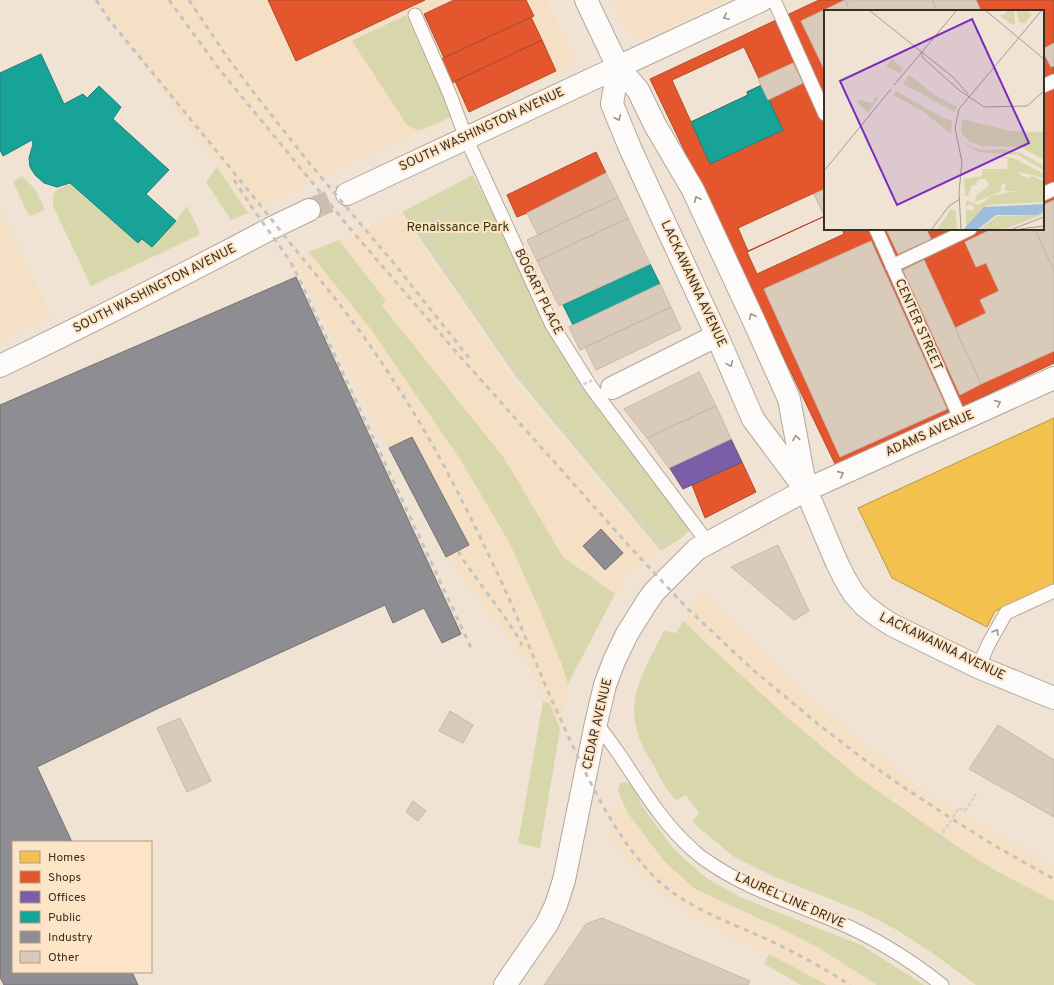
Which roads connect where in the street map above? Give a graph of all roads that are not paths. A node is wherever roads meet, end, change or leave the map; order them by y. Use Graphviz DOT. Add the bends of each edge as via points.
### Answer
graph roads {
  1 [pos="586,0"];
  2 [pos="762,0"];
  3 [pos="774,0"];
  4 [pos="415,15"];
  5 [pos="618,67"];
  6 [pos="1054,81"];
  7 [pos="1044,86"];
  8 [pos="824,112"];
  9 [pos="466,138"];
  10 [pos="1054,189"];
  11 [pos="347,194"];
  12 [pos="1044,194"];
  13 [pos="308,210"];
  14 [pos="876,230"];
  15 [pos="968,230"];
  16 [pos="892,266"];
  17 [pos="714,337"];
  18 [pos="0,366"];
  19 [pos="1054,378"];
  20 [pos="603,384"];
  21 [pos="961,420"];
  22 [pos="806,490"];
  23 [pos="708,542"];
  24 [pos="1054,591"];
  25 [pos="978,666"];
  26 [pos="1054,698"];
  27 [pos="596,723"];
  28 [pos="505,985"];
  29 [pos="942,985"];
  1 -- 5 [label="main road, LACKAWANNA AVENUE"];
  2 -- 5 [label="main road, SOUTH WASHINGTON AVENUE, one-way"];
  3 -- 8 [label="lane"];
  4 -- 9 [label="lane, BOGART PLACE" via="450,94"];
  5 -- 9 [label="main road, SOUTH WASHINGTON AVENUE"];
  22 -- 5 [label="main road, LACKAWANNA AVENUE, one-way" via="789,399 693,190 638,90"];
  5 -- 22 [label="main road, LACKAWANNA AVENUE, one-way" via="612,104 630,148 754,419"];
  6 -- 7 [label="lane"];
  9 -- 11 [label="main road, SOUTH WASHINGTON AVENUE"];
  9 -- 23 [label="lane, BOGART PLACE" via="552,324 591,387"];
  10 -- 12 [label="lane"];
  13 -- 18 [label="main road, SOUTH WASHINGTON AVENUE"];
  14 -- 16 [label="lane, CENTER STREET"];
  15 -- 16 [label="lane"];
  16 -- 21 [label="lane, CENTER STREET"];
  17 -- 20 [label="main road"];
  21 -- 19 [label="main road, ADAMS AVENUE, one-way"];
  22 -- 21 [label="main road, ADAMS AVENUE, one-way"];
  22 -- 23 [label="main road, CEDAR AVENUE"];
  22 -- 25 [label="main road, LACKAWANNA AVENUE" via="845,579 865,606 892,625"];
  23 -- 27 [label="main road, CEDAR AVENUE" via="697,549 647,602 614,661"];
  25 -- 24 [label="lane, one-way" via="1006,614"];
  25 -- 26 [label="main road, LACKAWANNA AVENUE"];
  27 -- 28 [label="main road, CEDAR AVENUE" via="563,884 556,905 547,924"];
  27 -- 29 [label="lane, LAUREL LINE DRIVE" via="670,827 693,851 743,883 834,920 881,944"];
}
